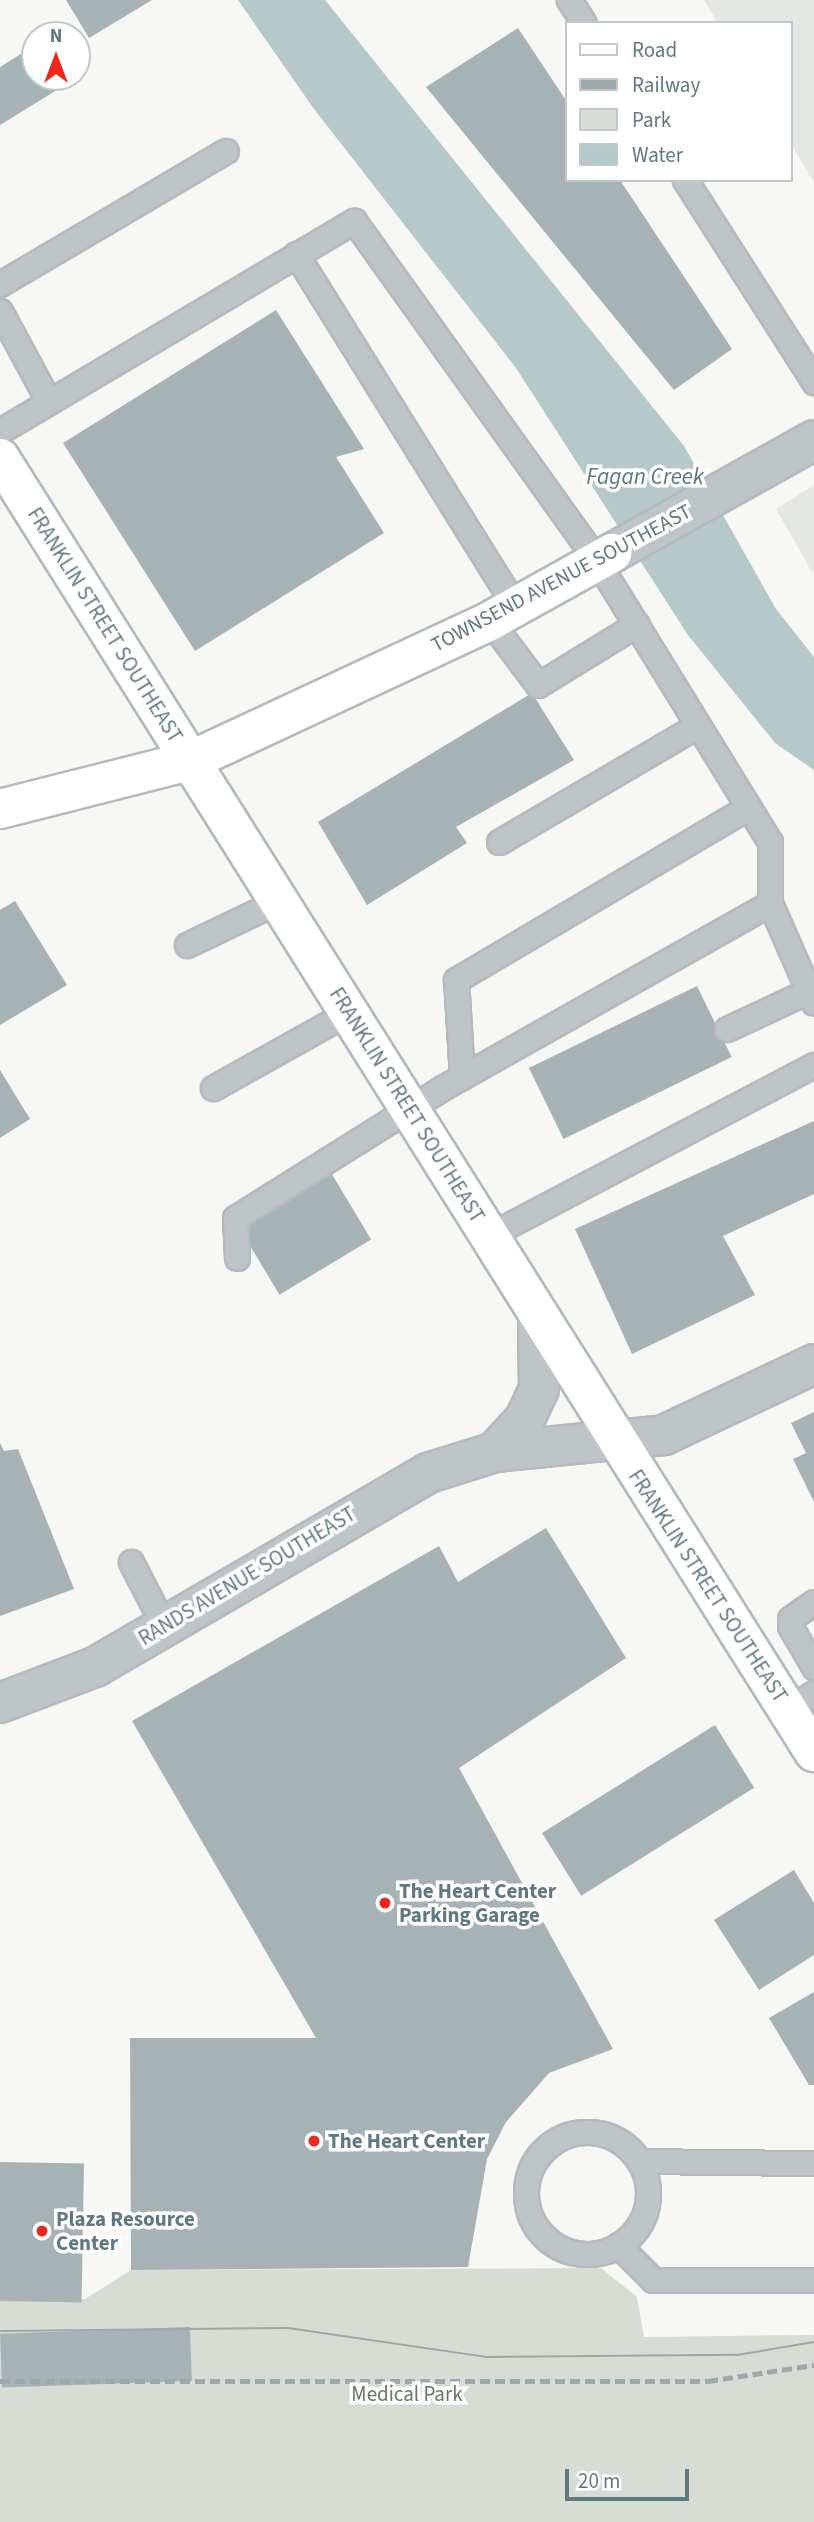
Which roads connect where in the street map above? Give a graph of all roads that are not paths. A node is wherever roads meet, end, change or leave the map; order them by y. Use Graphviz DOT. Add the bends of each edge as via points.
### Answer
graph roads {
  1 [pos="569,0"];
  2 [pos="582,21"];
  3 [pos="226,151"];
  4 [pos="686,182"];
  5 [pos="296,254"];
  6 [pos="0,285"];
  7 [pos="0,310"];
  8 [pos="814,382"];
  9 [pos="49,402"];
  10 [pos="0,430"];
  11 [pos="814,440"];
  12 [pos="0,458"];
  13 [pos="605,557"];
  14 [pos="503,614"];
  15 [pos="637,624"];
  16 [pos="697,726"];
  17 [pos="190,761"];
  18 [pos="748,807"];
  19 [pos="0,808"];
  20 [pos="499,842"];
  21 [pos="279,901"];
  22 [pos="770,903"];
  23 [pos="187,945"];
  24 [pos="811,997"];
  25 [pos="349,1012"];
  26 [pos="727,1029"];
  27 [pos="814,1065"];
  28 [pos="463,1077"];
  29 [pos="213,1088"];
  30 [pos="410,1110"];
  31 [pos="488,1236"];
  32 [pos="237,1258"];
  33 [pos="538,1317"];
  34 [pos="814,1364"];
  35 [pos="617,1444"];
  36 [pos="495,1452"];
  37 [pos="131,1562"];
  38 [pos="814,1602"];
  39 [pos="165,1628"];
  40 [pos="814,1667"];
  41 [pos="800,1701"];
  42 [pos="0,1703"];
  43 [pos="814,1752"];
  44 [pos="639,2161"];
  45 [pos="814,2163"];
  46 [pos="618,2245"];
  47 [pos="814,2280"];
  1 -- 2 [label="lane"];
  3 -- 6 [label="lane"];
  4 -- 8 [label="lane"];
  5 -- 9 [label="lane"];
  5 -- 13 [label="lane" via="354,221"];
  5 -- 14 [label="lane"];
  7 -- 9 [label="lane"];
  9 -- 10 [label="lane"];
  11 -- 13 [label="street, TOWNSEND AVENUE SOUTHEAST"];
  12 -- 17 [label="street, FRANKLIN STREET SOUTHEAST"];
  13 -- 14 [label="street, TOWNSEND AVENUE SOUTHEAST"];
  13 -- 15 [label="lane"];
  14 -- 15 [label="lane" via="538,685"];
  14 -- 17 [label="street, TOWNSEND AVENUE SOUTHEAST"];
  15 -- 16 [label="lane"];
  16 -- 18 [label="lane"];
  16 -- 20 [label="lane"];
  17 -- 19 [label="street, TOWNSEND AVENUE SOUTHEAST"];
  17 -- 21 [label="street, FRANKLIN STREET SOUTHEAST"];
  18 -- 22 [label="lane" via="770,842"];
  18 -- 28 [label="lane" via="456,980"];
  21 -- 23 [label="lane"];
  21 -- 25 [label="street, FRANKLIN STREET SOUTHEAST"];
  22 -- 24 [label="lane"];
  22 -- 28 [label="lane"];
  24 -- 26 [label="lane"];
  25 -- 29 [label="lane"];
  25 -- 30 [label="street, FRANKLIN STREET SOUTHEAST"];
  27 -- 31 [label="lane"];
  28 -- 30 [label="lane"];
  30 -- 31 [label="street, FRANKLIN STREET SOUTHEAST"];
  30 -- 32 [label="lane" via="235,1218"];
  31 -- 33 [label="street, FRANKLIN STREET SOUTHEAST"];
  33 -- 35 [label="street, FRANKLIN STREET SOUTHEAST"];
  33 -- 36 [label="street, RANDS AVENUE SOUTHEAST" via="539,1389 525,1419"];
  34 -- 35 [label="street, RANDS AVENUE SOUTHEAST" via="664,1435"];
  35 -- 36 [label="street, RANDS AVENUE SOUTHEAST"];
  35 -- 41 [label="street, FRANKLIN STREET SOUTHEAST"];
  36 -- 39 [label="street, RANDS AVENUE SOUTHEAST" via="375,1499"];
  37 -- 39 [label="lane"];
  38 -- 40 [label="lane" via="790,1619 790,1626"];
  39 -- 42 [label="street, RANDS AVENUE SOUTHEAST" via="96,1667"];
  41 -- 43 [label="street, FRANKLIN STREET SOUTHEAST"];
  44 -- 45 [label="lane"];
  44 -- 46 [label="lane" via="648,2199 643,2217"];
  44 -- 46 [label="lane" via="611,2137 570,2135 551,2144 527,2178 531,2219 544,2236 582,2254"];
  46 -- 47 [label="lane" via="653,2280"];
}
